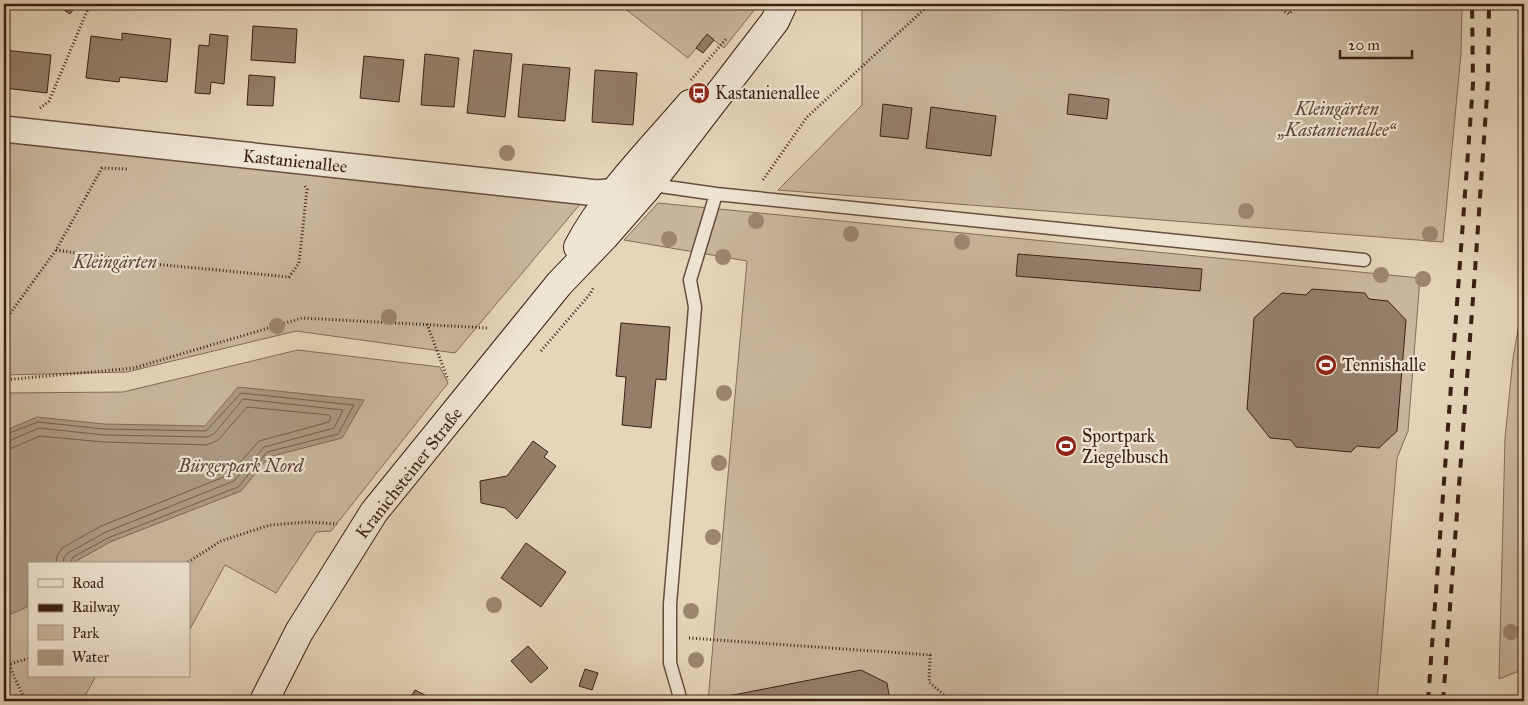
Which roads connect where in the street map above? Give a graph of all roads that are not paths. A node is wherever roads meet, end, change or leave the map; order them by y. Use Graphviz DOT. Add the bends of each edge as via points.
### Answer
graph roads {
  1 [pos="783,4"];
  2 [pos="9,129"];
  3 [pos="646,189"];
  4 [pos="616,191"];
  5 [pos="716,194"];
  6 [pos="1364,260"];
  7 [pos="559,284"];
  8 [pos="264,701"];
  9 [pos="681,701"];
  1 -- 3 [label="main road, Kranichsteiner Straße" via="774,21"];
  1 -- 4 [label="main road, Kranichsteiner Straße" via="764,18"];
  2 -- 4 [label="street, Kastanienallee" via="597,193"];
  3 -- 4 [label="street, Kastanienallee"];
  3 -- 5 [label="lane" via="660,186"];
  3 -- 7 [label="main road, Kranichsteiner Straße"];
  4 -- 7 [label="main road, Kranichsteiner Straße" via="588,228"];
  5 -- 6 [label="lane"];
  5 -- 9 [label="lane" via="690,280 695,307 670,604 670,663"];
  7 -- 8 [label="main road, Kranichsteiner Straße" via="374,512 299,632"];
}
